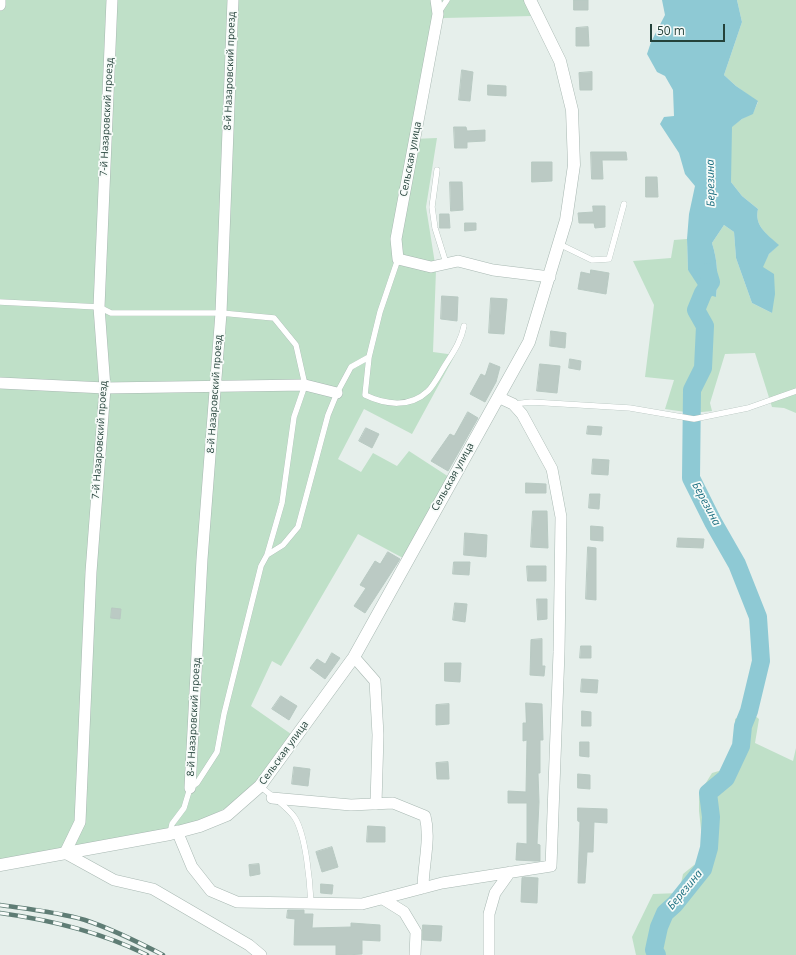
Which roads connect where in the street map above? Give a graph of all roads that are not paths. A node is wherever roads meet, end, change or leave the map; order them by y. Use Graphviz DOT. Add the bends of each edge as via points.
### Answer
graph roads {
  1 [pos="0,0"];
  2 [pos="112,0"];
  3 [pos="233,0"];
  4 [pos="436,0"];
  5 [pos="446,0"];
  6 [pos="530,0"];
  7 [pos="0,5"];
  8 [pos="438,14"];
  9 [pos="437,170"];
  10 [pos="624,204"];
  11 [pos="559,244"];
  12 [pos="398,259"];
  13 [pos="446,263"];
  14 [pos="550,277"];
  15 [pos="0,302"];
  16 [pos="99,307"];
  17 [pos="221,313"];
  18 [pos="464,326"];
  19 [pos="369,357"];
  20 [pos="0,383"];
  21 [pos="305,385"];
  22 [pos="216,387"];
  23 [pos="105,388"];
  24 [pos="796,391"];
  25 [pos="337,393"];
  26 [pos="500,398"];
  27 [pos="513,404"];
  28 [pos="267,555"];
  29 [pos="354,657"];
  30 [pos="260,786"];
  31 [pos="190,788"];
  32 [pos="272,798"];
  33 [pos="376,804"];
  34 [pos="174,832"];
  35 [pos="65,853"];
  36 [pos="0,865"];
  37 [pos="510,872"];
  38 [pos="423,888"];
  39 [pos="383,899"];
  40 [pos="311,904"];
  41 [pos="261,955"];
  42 [pos="415,955"];
  43 [pos="489,955"];
  1 -- 7 [label="street"];
  2 -- 16 [label="street, 7-й Назаровский проезд"];
  3 -- 17 [label="street, 8-й Назаровский проезд"];
  4 -- 8 [label="street, Сельская улица"];
  5 -- 8 [label="lane"];
  6 -- 11 [label="street, Сельская улица" via="560,61 572,110 574,165 566,220"];
  8 -- 12 [label="street, Сельская улица" via="396,239"];
  9 -- 13 [label="lane" via="432,207 435,228"];
  10 -- 11 [label="lane" via="609,259 592,260"];
  11 -- 14 [label="street, Сельская улица"];
  12 -- 13 [label="street" via="431,267"];
  12 -- 19 [label="lane" via="380,312"];
  13 -- 14 [label="street" via="458,261 493,270"];
  14 -- 26 [label="street, Сельская улица" via="529,342"];
  15 -- 16 [label="lane"];
  16 -- 17 [label="lane" via="111,313"];
  16 -- 23 [label="street, 7-й Назаровский проезд"];
  17 -- 21 [label="lane" via="274,318 296,345"];
  17 -- 22 [label="street, 8-й Назаровский проезд"];
  18 -- 19 [label="lane" via="461,339 429,390 411,402 394,404 377,401 365,395"];
  19 -- 25 [label="lane" via="351,367"];
  20 -- 23 [label="street"];
  21 -- 22 [label="street"];
  21 -- 25 [label="street"];
  21 -- 28 [label="lane" via="294,418 282,503"];
  22 -- 23 [label="street"];
  22 -- 31 [label="street, 8-й Назаровский проезд" via="202,559"];
  23 -- 35 [label="street, 7-й Назаровский проезд" via="91,572 80,822"];
  24 -- 27 [label="lane" via="748,408 694,419 630,408 531,402"];
  25 -- 28 [label="lane" via="328,415 298,527 283,546"];
  26 -- 27 [label="street"];
  26 -- 29 [label="street, Сельская улица"];
  27 -- 37 [label="street" via="526,422 552,470 561,517 559,659 551,866"];
  28 -- 31 [label="lane" via="261,566 217,752 198,783"];
  29 -- 30 [label="street, Сельская улица"];
  29 -- 33 [label="street" via="375,681 378,735"];
  30 -- 32 [label="lane"];
  30 -- 34 [label="street, Сельская улица" via="227,815 200,826"];
  31 -- 34 [label="lane" via="184,808 172,824"];
  32 -- 33 [label="street" via="351,805"];
  32 -- 40 [label="lane" via="295,817 309,878"];
  33 -- 38 [label="street" via="393,803 425,816 428,828"];
  34 -- 35 [label="street, Сельская улица"];
  34 -- 40 [label="street" via="192,867 211,891 238,902"];
  35 -- 36 [label="street, Сельская улица"];
  35 -- 41 [label="street" via="114,880 153,889 249,945"];
  37 -- 38 [label="street"];
  37 -- 43 [label="street" via="495,893 489,914"];
  38 -- 39 [label="street"];
  39 -- 40 [label="street" via="362,904"];
  39 -- 42 [label="street" via="404,912 416,932"];
}
